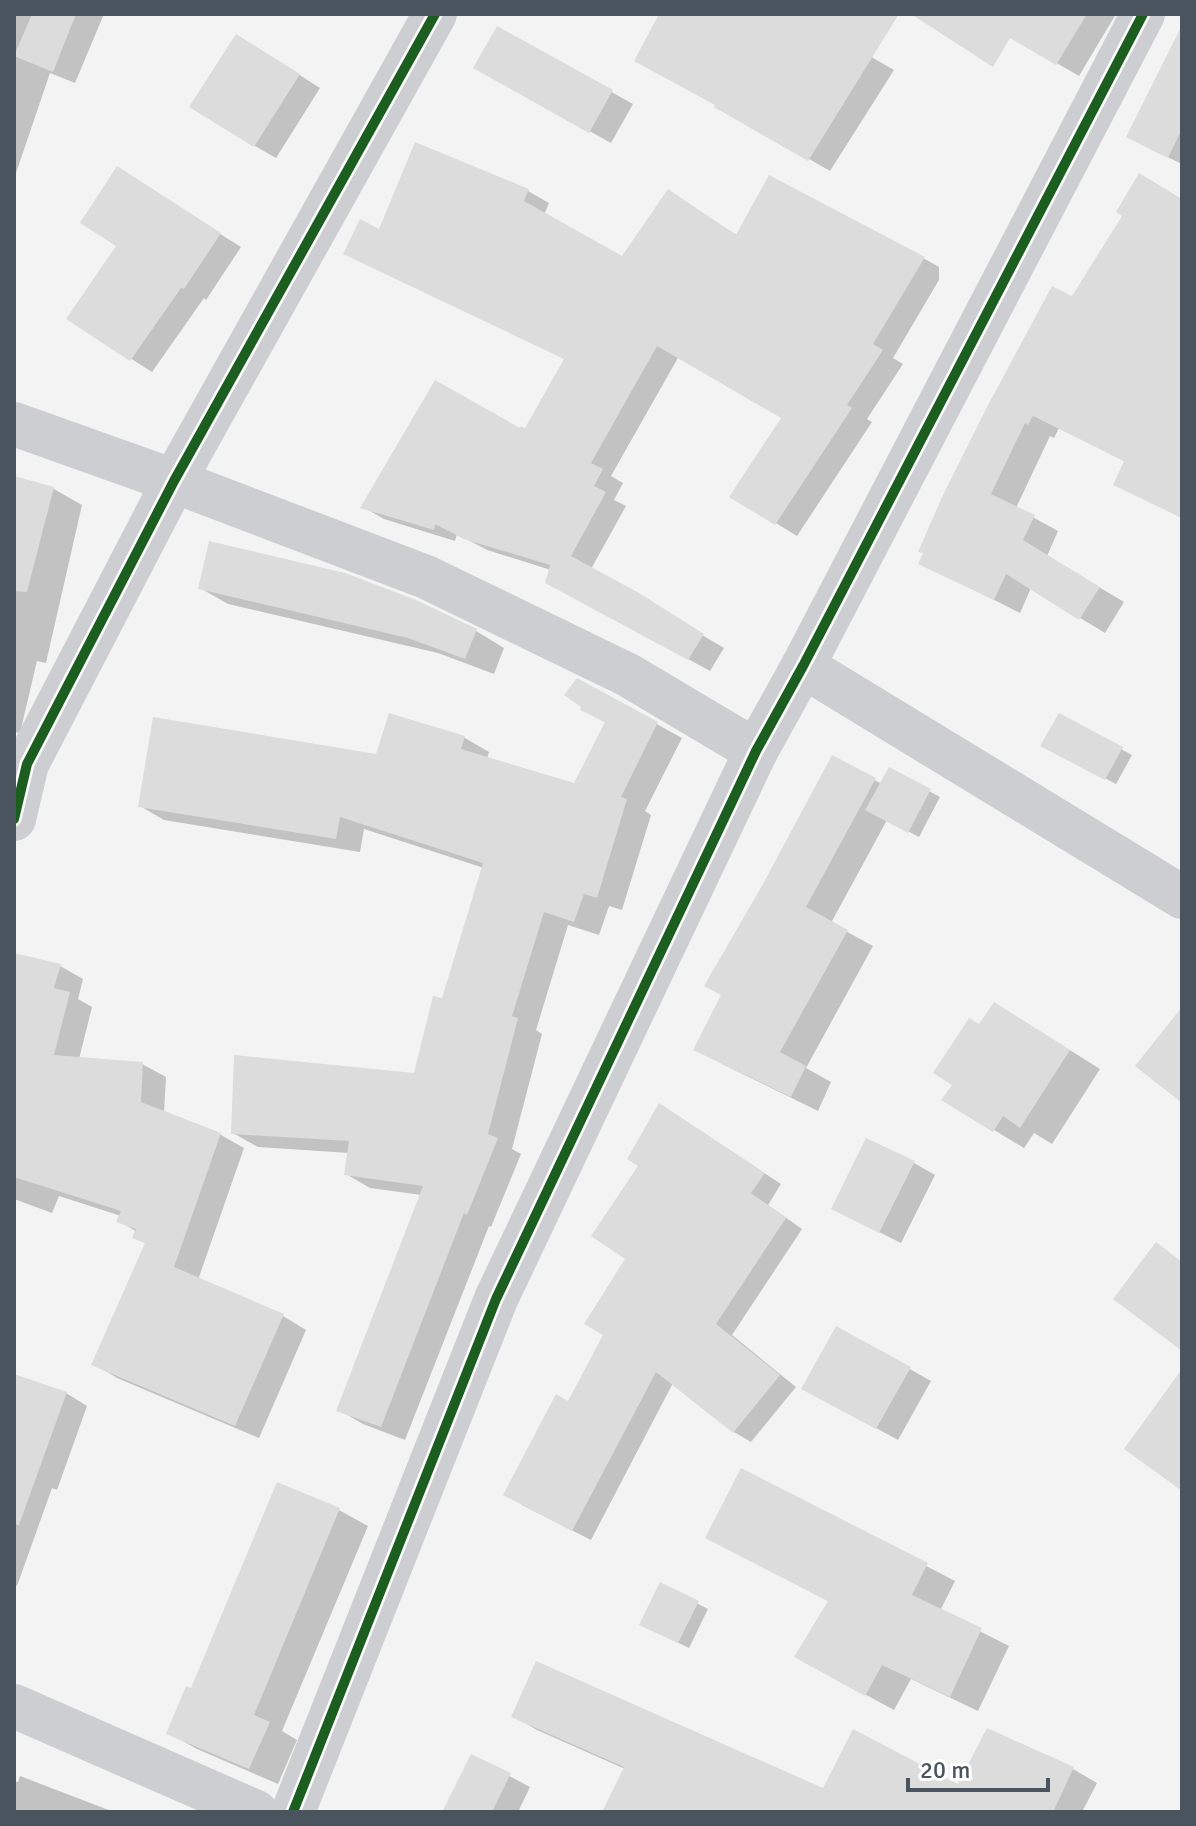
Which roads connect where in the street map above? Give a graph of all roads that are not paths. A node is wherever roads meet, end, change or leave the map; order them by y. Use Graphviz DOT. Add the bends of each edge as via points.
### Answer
graph roads {
  1 [pos="435,14"];
  2 [pos="1143,14"];
  3 [pos="14,424"];
  4 [pos="174,481"];
  5 [pos="803,666"];
  6 [pos="756,751"];
  7 [pos="21,763"];
  8 [pos="14,819"];
  9 [pos="1182,897"];
  10 [pos="14,1706"];
  11 [pos="256,1812"];
  12 [pos="293,1812"];
  1 -- 4 [label="street"];
  2 -- 5 [label="street"];
  3 -- 4 [label="street"];
  4 -- 6 [label="street" via="426,577 628,675"];
  4 -- 7 [label="street"];
  5 -- 6 [label="street"];
  5 -- 9 [label="street"];
  6 -- 12 [label="street" via="496,1299"];
  7 -- 8 [label="street"];
  10 -- 11 [label="street"];
}
